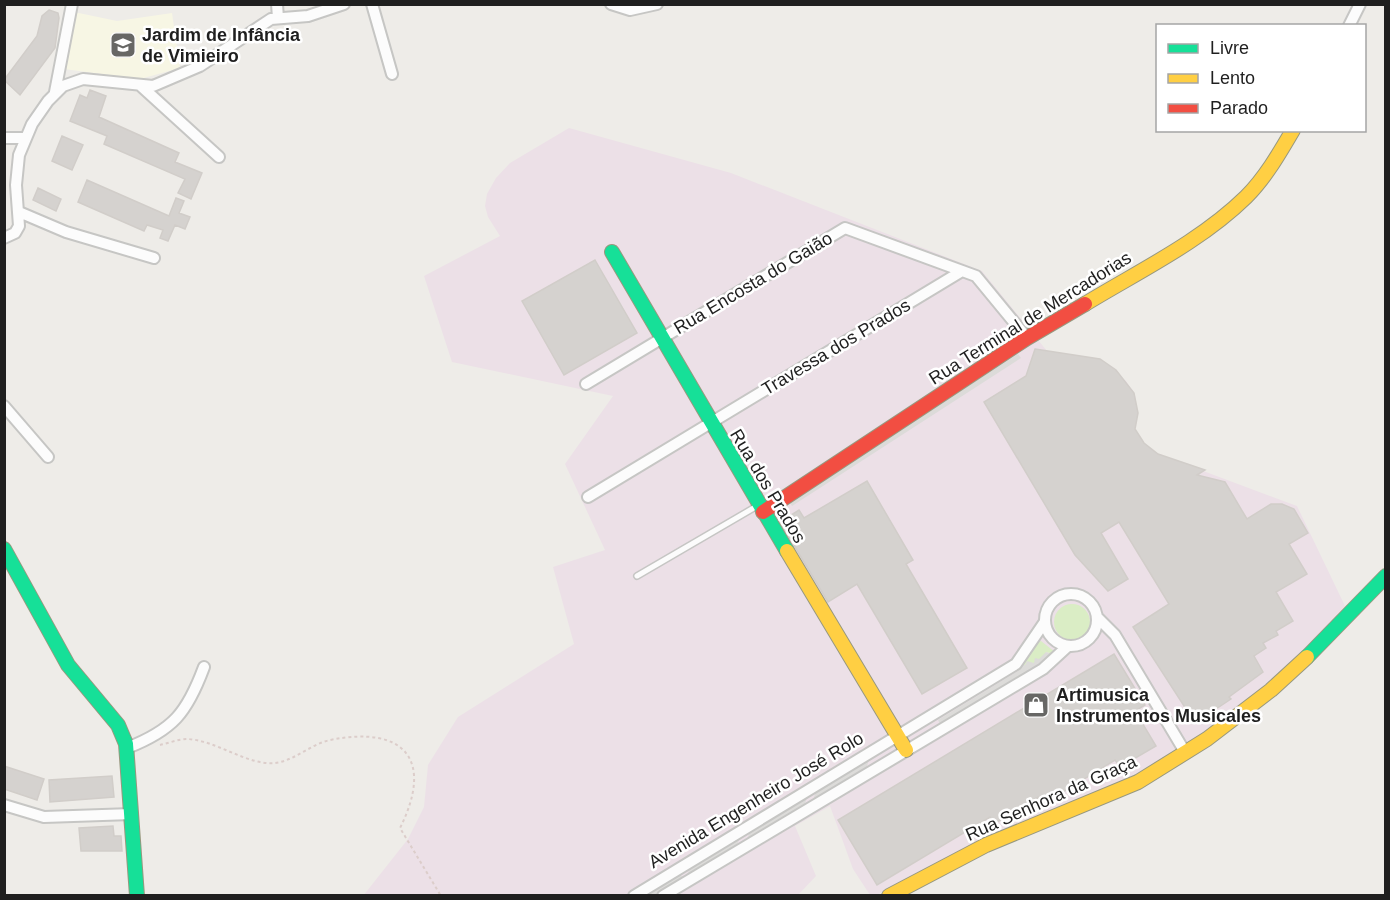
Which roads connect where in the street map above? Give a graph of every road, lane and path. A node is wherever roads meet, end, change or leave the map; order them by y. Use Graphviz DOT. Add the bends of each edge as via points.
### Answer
graph roads {
  1 [pos="72,4"];
  2 [pos="277,4"];
  3 [pos="344,4"];
  4 [pos="372,4"];
  5 [pos="611,4"];
  6 [pos="657,4"];
  7 [pos="1360,4"];
  8 [pos="278,18"];
  9 [pos="1350,24"];
  10 [pos="392,74"];
  11 [pos="141,86"];
  12 [pos="56,92"];
  13 [pos="1292,132"];
  14 [pos="4,138"];
  15 [pos="25,138"];
  16 [pos="219,157"];
  17 [pos="19,212"];
  18 [pos="4,238"];
  19 [pos="612,252"];
  20 [pos="154,258"];
  21 [pos="962,271"];
  22 [pos="661,338"];
  23 [pos="1027,338"];
  24 [pos="586,384"];
  25 [pos="4,406"];
  26 [pos="709,422"];
  27 [pos="48,457"];
  28 [pos="588,497"];
  29 [pos="761,509"];
  30 [pos="4,549"];
  31 [pos="637,576"];
  32 [pos="1386,576"];
  33 [pos="1097,617"];
  34 [pos="1044,623"];
  35 [pos="1068,646"];
  36 [pos="204,667"];
  37 [pos="898,736"];
  38 [pos="140,743"];
  39 [pos="127,748"];
  40 [pos="906,750"];
  41 [pos="1185,752"];
  42 [pos="4,805"];
  43 [pos="132,814"];
  44 [pos="137,896"];
  45 [pos="441,896"];
  46 [pos="634,896"];
  47 [pos="663,896"];
  48 [pos="889,896"];
  1 -- 12 [label="street"];
  2 -- 8 [label="street"];
  3 -- 8 [label="street" via="308,16"];
  4 -- 10 [label="street"];
  5 -- 6 [label="street" via="630,10"];
  7 -- 9 [label="street"];
  8 -- 11 [label="street" via="185,74 153,86"];
  11 -- 12 [label="street" via="78,79"];
  11 -- 16 [label="street"];
  12 -- 15 [label="street"];
  13 -- 23 [label="street, Rua Terminal de Mercadorias" via="1272,166 1246,197 1219,220"];
  14 -- 15 [label="street"];
  15 -- 17 [label="street" via="17,167"];
  17 -- 18 [label="street" via="18,230"];
  17 -- 20 [label="street" via="66,232"];
  19 -- 22 [label="street, Rua dos Prados"];
  21 -- 22 [label="street, Rua Encosta do Gaião" via="845,228"];
  21 -- 23 [label="street" via="976,276"];
  21 -- 26 [label="street, Travessa dos Prados"];
  22 -- 24 [label="street, Rua Encosta do Gaião"];
  22 -- 26 [label="street, Rua dos Prados"];
  23 -- 29 [label="street, Rua Terminal de Mercadorias"];
  25 -- 27 [label="street"];
  26 -- 28 [label="street, Travessa dos Prados"];
  26 -- 29 [label="street, Rua dos Prados"];
  29 -- 31 [label="lane"];
  29 -- 37 [label="street, Rua dos Prados"];
  30 -- 39 [label="street" via="68,665 118,725"];
  32 -- 41 [label="street, Rua Senhora da Graça" via="1286,678 1257,703"];
  33 -- 34 [label="street, Avenida Engenheiro José Rolo" via="1084,597 1068,594 1047,607"];
  33 -- 35 [label="street, Avenida Engenheiro José Rolo" via="1089,639"];
  33 -- 41 [label="street, Avenida Engenheiro José Rolo" via="1115,634"];
  34 -- 35 [label="street" via="1052,639"];
  34 -- 37 [label="street, Avenida Engenheiro José Rolo" via="1016,664"];
  35 -- 40 [label="street, Avenida Engenheiro José Rolo" via="1043,669"];
  36 -- 38 [label="street" via="187,708 156,736"];
  37 -- 40 [label="street"];
  37 -- 46 [label="street, Avenida Engenheiro José Rolo"];
  38 -- 39 [label="street"];
  38 -- 45 [label="path" via="156,746 185,739 203,741 276,763 332,740 375,738 394,743 409,755 414,778 413,796 400,828"];
  39 -- 43 [label="street"];
  40 -- 47 [label="street, Avenida Engenheiro José Rolo"];
  41 -- 48 [label="street, Rua Senhora da Graça" via="1137,782 946,864"];
  42 -- 43 [label="street" via="48,818"];
  43 -- 44 [label="street"];
}
